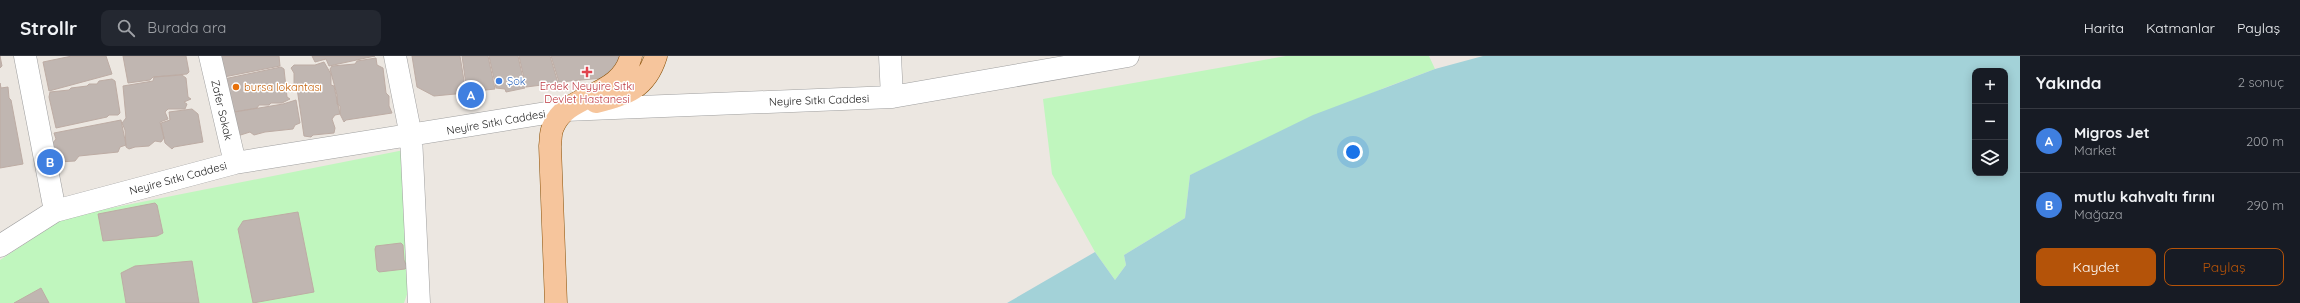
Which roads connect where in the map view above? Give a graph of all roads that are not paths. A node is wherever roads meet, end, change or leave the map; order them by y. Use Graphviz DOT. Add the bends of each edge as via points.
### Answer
graph roads {
  1 [pos="25,56"];
  2 [pos="210,56"];
  3 [pos="395,56"];
  4 [pos="631,56"];
  5 [pos="656,56"];
  6 [pos="890,56"];
  7 [pos="1128,56"];
  8 [pos="892,98"];
  9 [pos="566,110"];
  10 [pos="411,136"];
  11 [pos="235,163"];
  12 [pos="55,211"];
  13 [pos="0,246"];
  14 [pos="419,303"];
  15 [pos="556,303"];
  1 -- 12 [label="street"];
  2 -- 11 [label="street, Zafer Sokak"];
  3 -- 10 [label="street"];
  4 -- 9 [label="main road" via="629,64 613,84"];
  5 -- 9 [label="main road" via="649,73 631,91 622,96"];
  6 -- 8 [label="street"];
  7 -- 8 [label="street, Neyire Sıtkı Caddesi"];
  8 -- 9 [label="street, Neyire Sıtkı Caddesi"];
  9 -- 10 [label="street, Neyire Sıtkı Caddesi"];
  9 -- 15 [label="main road" via="553,127 550,146"];
  10 -- 11 [label="street, Neyire Sıtkı Caddesi"];
  10 -- 14 [label="street"];
  11 -- 12 [label="street, Neyire Sıtkı Caddesi"];
  12 -- 13 [label="street, Neyire Sıtkı Caddesi"];
}
